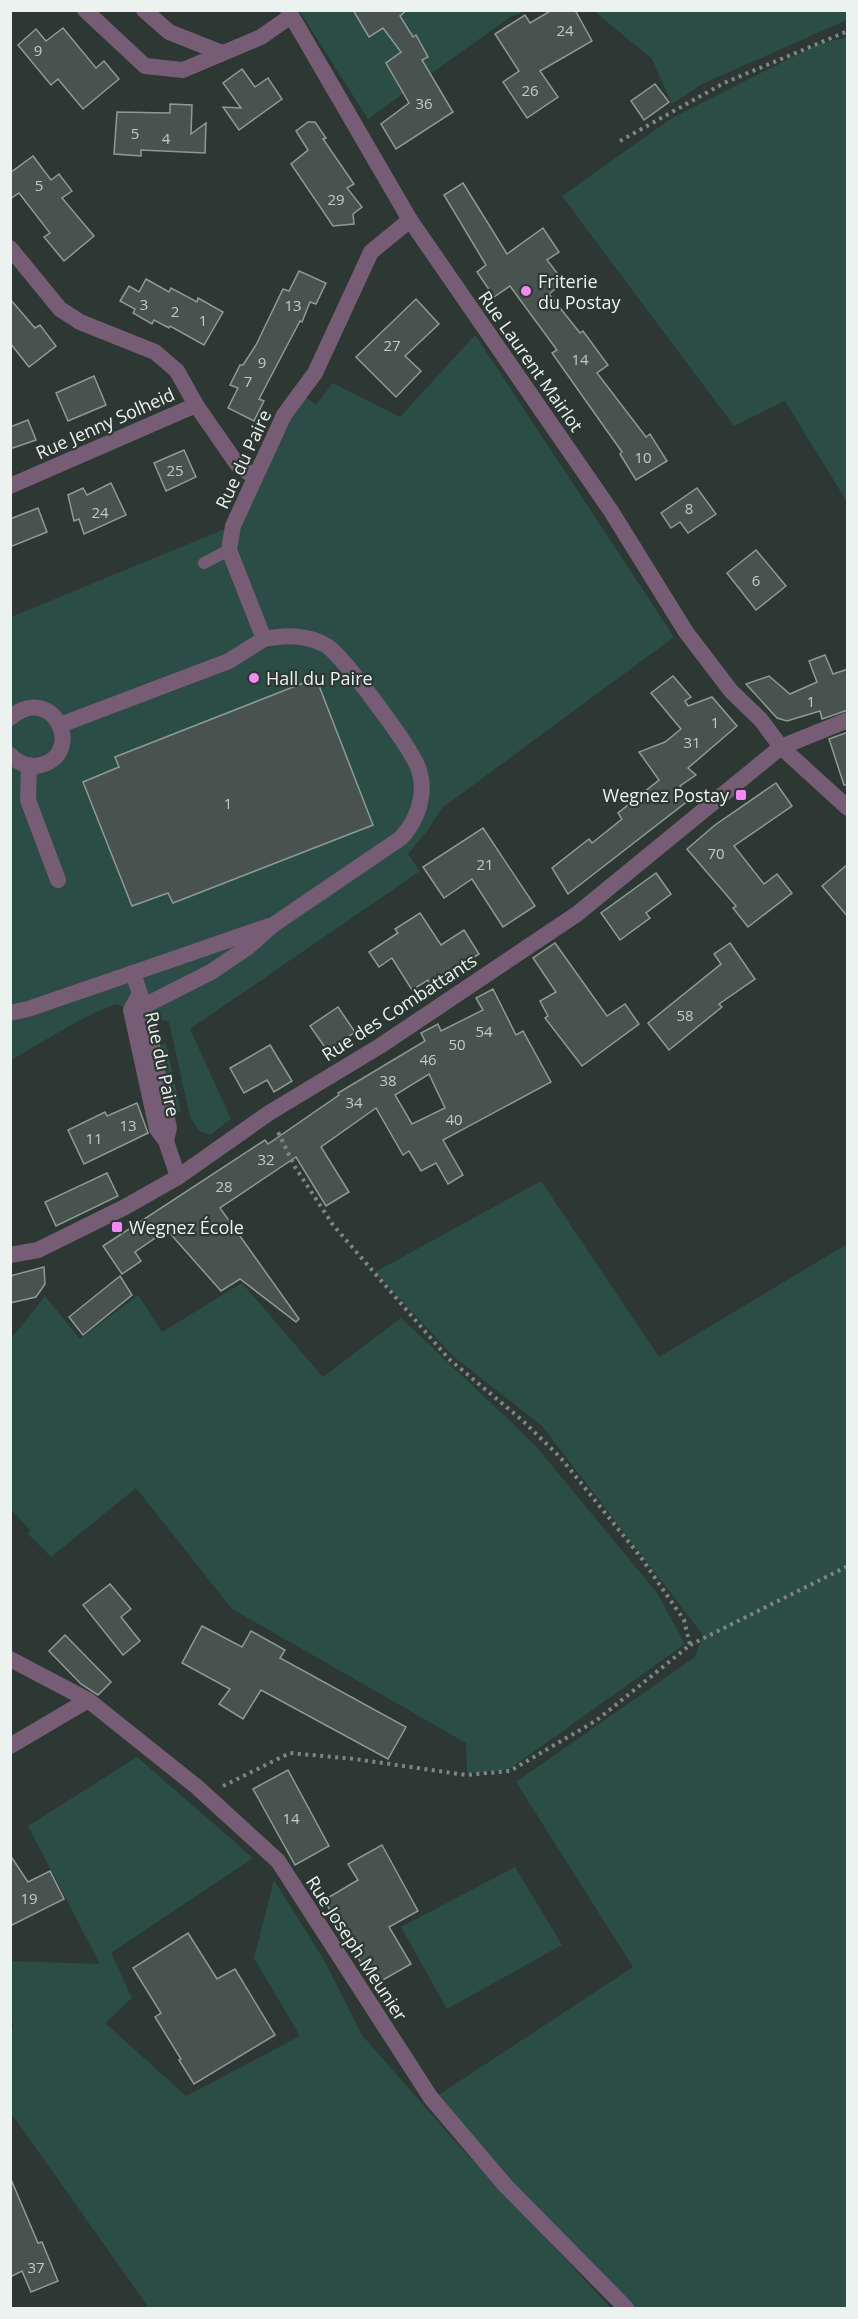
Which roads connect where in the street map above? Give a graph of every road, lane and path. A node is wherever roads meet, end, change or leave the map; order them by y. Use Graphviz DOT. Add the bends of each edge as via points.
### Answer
graph roads {
  1 [pos="85,10"];
  2 [pos="144,10"];
  3 [pos="290,13"];
  4 [pos="848,31"];
  5 [pos="222,53"];
  6 [pos="620,141"];
  7 [pos="410,220"];
  8 [pos="10,248"];
  9 [pos="196,405"];
  10 [pos="254,477"];
  11 [pos="10,486"];
  12 [pos="229,550"];
  13 [pos="204,563"];
  14 [pos="264,639"];
  15 [pos="10,718"];
  16 [pos="848,720"];
  17 [pos="60,725"];
  18 [pos="781,747"];
  19 [pos="10,755"];
  20 [pos="29,765"];
  21 [pos="848,808"];
  22 [pos="58,880"];
  23 [pos="273,925"];
  24 [pos="133,973"];
  25 [pos="141,1000"];
  26 [pos="10,1013"];
  27 [pos="269,1113"];
  28 [pos="178,1177"];
  29 [pos="10,1255"];
  30 [pos="848,1566"];
  31 [pos="690,1645"];
  32 [pos="10,1659"];
  33 [pos="88,1700"];
  34 [pos="10,1746"];
  35 [pos="207,1796"];
  36 [pos="626,2308"];
  1 -- 5 [label="street" via="145,66 183,70"];
  2 -- 5 [label="street" via="169,32"];
  3 -- 5 [label="street" via="261,37"];
  3 -- 7 [label="street, Rue Laurent Mairlot"];
  4 -- 6 [label="path" via="724,83"];
  7 -- 10 [label="street, Rue du Paire" via="371,252 315,373 284,415"];
  7 -- 18 [label="street, Rue Laurent Mairlot" via="611,511 686,632"];
  8 -- 9 [label="street" via="60,309 80,322 155,352 177,371"];
  9 -- 10 [label="street, Rue Jenny Solheid" via="237,464"];
  9 -- 11 [label="street, Rue Jenny Solheid"];
  10 -- 12 [label="street, Rue du Paire" via="232,526"];
  12 -- 13 [label="lane"];
  12 -- 14 [label="street"];
  14 -- 17 [label="street, Rue du Paire" via="229,661"];
  14 -- 23 [label="street, Rue du Paire" via="286,634 309,638 326,645 341,658 413,757 422,787 411,826 401,838"];
  15 -- 17 [label="street" via="37,707 55,717"];
  16 -- 18 [label="street, Rue des Combattants"];
  17 -- 20 [label="street" via="62,743 54,758"];
  18 -- 21 [label="street, Rue Laurent Mairlot"];
  18 -- 27 [label="street, Rue des Combattants" via="577,914 380,1046"];
  19 -- 20 [label="street"];
  20 -- 22 [label="street" via="28,800"];
  23 -- 24 [label="street, Rue du Paire"];
  23 -- 25 [label="street, Rue du Paire" via="248,948 211,972"];
  24 -- 25 [label="street, Rue du Paire"];
  24 -- 26 [label="street, Rue du Paire"];
  25 -- 28 [label="street, Rue du Paire" via="169,1128 166,1140"];
  27 -- 28 [label="street, Rue des Combattants"];
  27 -- 31 [label="path" via="295,1167 333,1225 449,1359 560,1457 640,1556 684,1620"];
  28 -- 29 [label="street, Rue des Combattants" via="38,1250"];
  30 -- 31 [label="path"];
  31 -- 35 [label="path" via="597,1720 510,1771 465,1775 290,1753"];
  32 -- 33 [label="street, Rue Joseph Meunier"];
  33 -- 34 [label="street"];
  33 -- 35 [label="street, Rue Joseph Meunier"];
  35 -- 36 [label="street, Rue Joseph Meunier" via="278,1861 431,2098 505,2185"];
}
